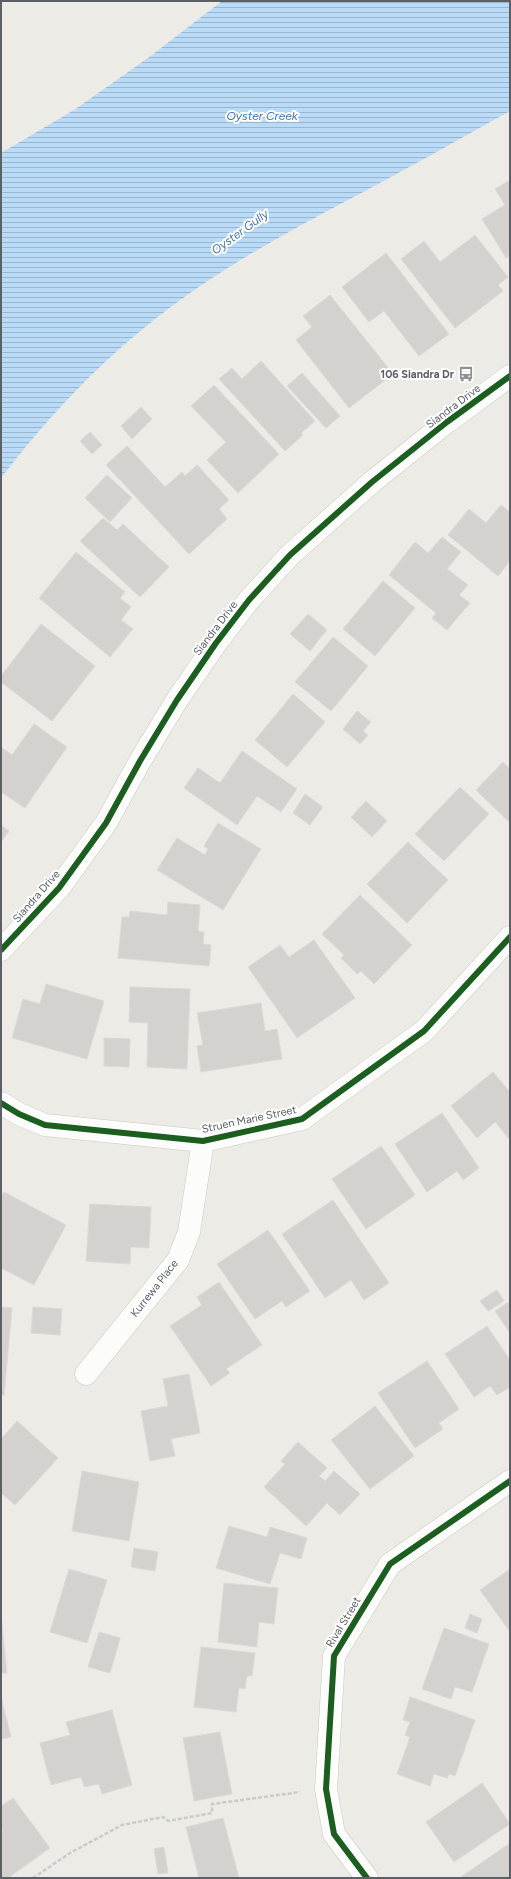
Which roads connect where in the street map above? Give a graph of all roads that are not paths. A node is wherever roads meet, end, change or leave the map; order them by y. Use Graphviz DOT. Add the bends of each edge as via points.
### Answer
graph roads {
  1 [pos="510,376"];
  2 [pos="510,937"];
  3 [pos="1,950"];
  4 [pos="1,1103"];
  5 [pos="203,1141"];
  6 [pos="86,1374"];
  7 [pos="510,1481"];
  8 [pos="366,1878"];
  1 -- 3 [label="street, Siandra Drive" via="372,482 290,555 249,600 177,700 106,823 59,888"];
  2 -- 5 [label="street, Struen Marie Street" via="424,1031 302,1119"];
  4 -- 5 [label="street, Struen Marie Street" via="45,1125"];
  5 -- 6 [label="street, Kurrewa Place" via="189,1232 178,1260"];
  7 -- 8 [label="street, Rival Street" via="390,1564 334,1656 326,1789 334,1834"];
}
